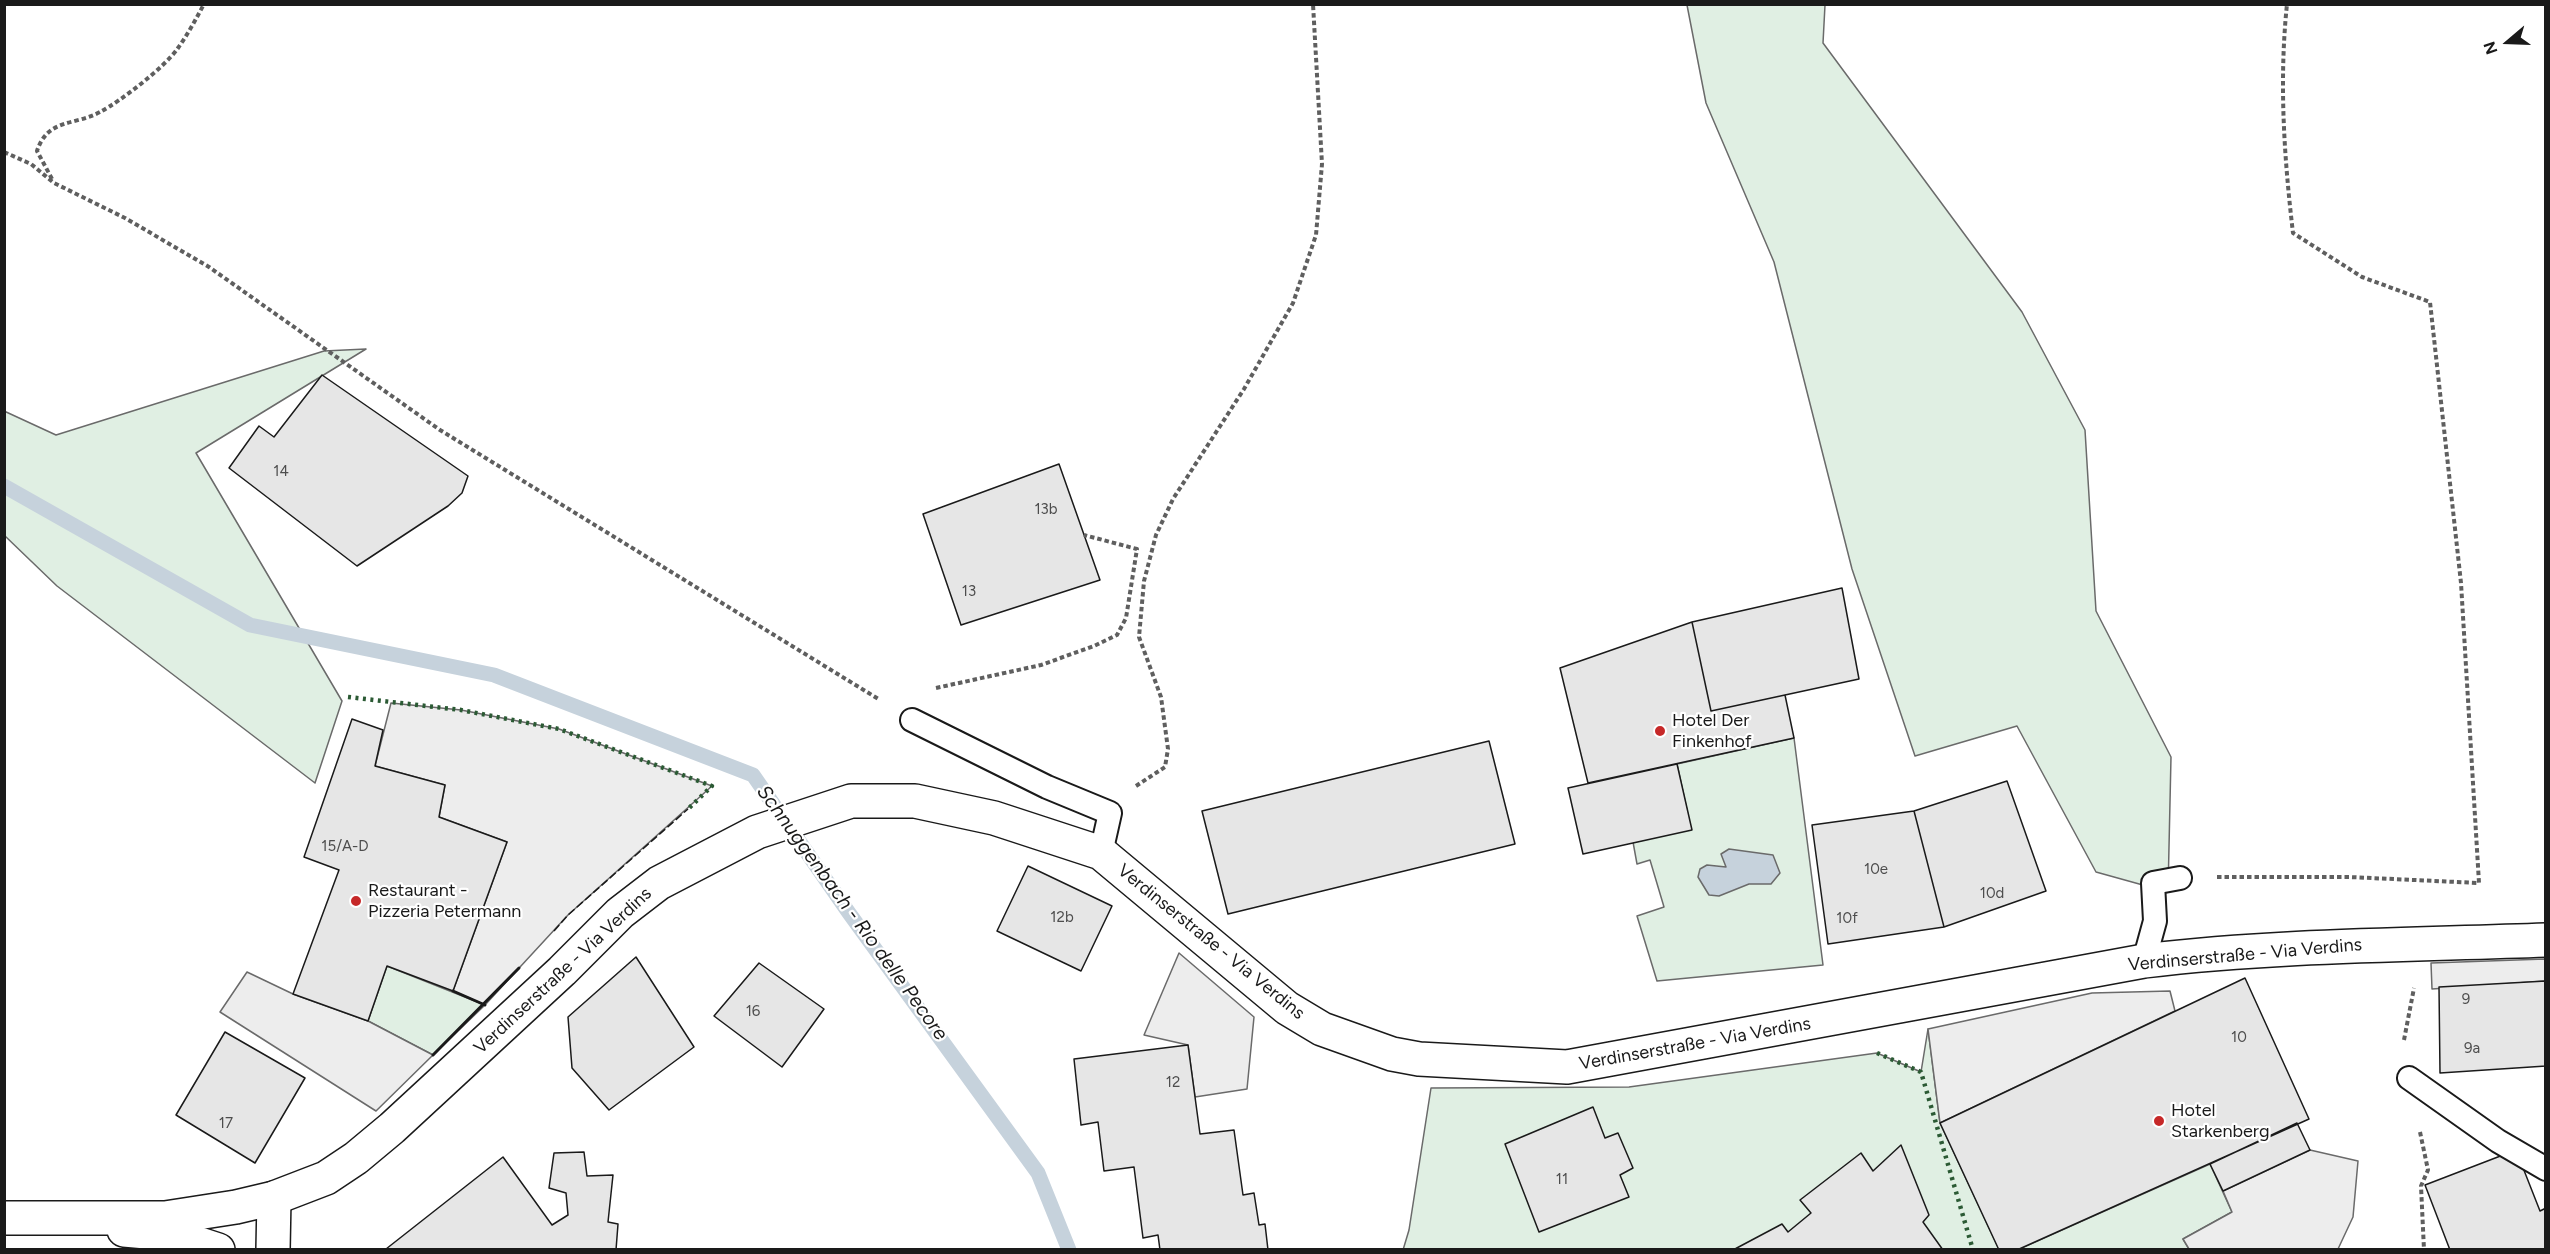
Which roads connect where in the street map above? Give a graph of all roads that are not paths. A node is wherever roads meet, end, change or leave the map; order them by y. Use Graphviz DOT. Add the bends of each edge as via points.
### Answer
graph roads {
  1 [pos="912,720"];
  2 [pos="1101,853"];
  3 [pos="2180,878"];
  4 [pos="2546,940"];
  5 [pos="2144,961"];
  6 [pos="2409,1078"];
  7 [pos="2546,1169"];
  8 [pos="274,1198"];
  9 [pos="4,1218"];
  10 [pos="47,1219"];
  11 [pos="218,1250"];
  12 [pos="273,1250"];
  1 -- 2 [label="lane" via="1047,787 1110,813"];
  2 -- 5 [label="street, Verdinserstraße - Via Verdins" via="1287,1008 1322,1029 1392,1054 1419,1059 1567,1067"];
  2 -- 8 [label="street, Verdinserstraße - Via Verdins" via="994,818 915,801 851,801 757,832 659,882 620,913 430,1095 356,1158 326,1178"];
  3 -- 5 [label="lane" via="2152,883 2155,921"];
  4 -- 5 [label="street, Verdinserstraße - Via Verdins" via="2369,944"];
  6 -- 7 [label="lane" via="2498,1141"];
  8 -- 10 [label="street, Verdinserstraße - Via Verdins" via="165,1218"];
  8 -- 12 [label="street"];
  9 -- 10 [label="street, Verdinserstraße - Via Verdins"];
  10 -- 11 [label="street" via="169,1234"];
}
